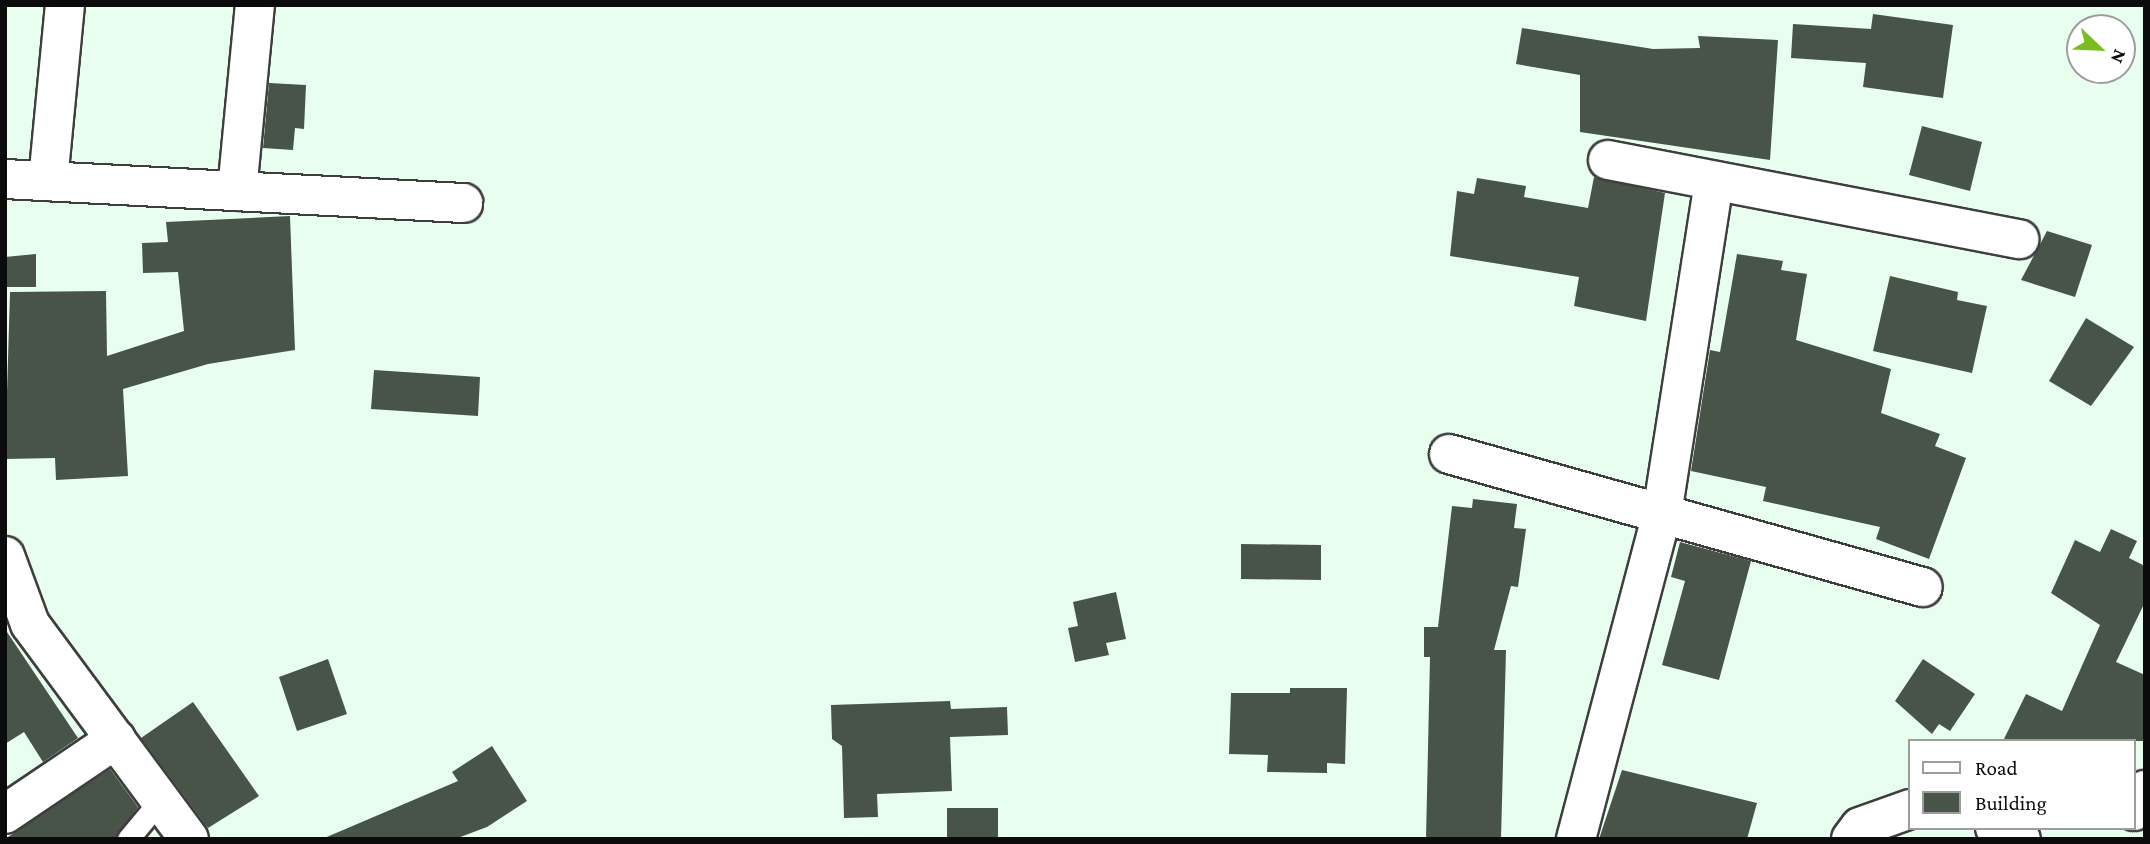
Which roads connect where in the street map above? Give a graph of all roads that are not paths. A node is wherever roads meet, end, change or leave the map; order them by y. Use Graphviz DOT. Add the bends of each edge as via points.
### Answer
graph roads {
  1 [pos="65,5"];
  2 [pos="255,5"];
  3 [pos="1608,160"];
  4 [pos="5,179"];
  5 [pos="48,181"];
  6 [pos="1714,182"];
  7 [pos="237,191"];
  8 [pos="464,203"];
  9 [pos="2018,239"];
  10 [pos="1449,454"];
  11 [pos="1662,514"];
  12 [pos="5,556"];
  13 [pos="1923,587"];
  14 [pos="116,739"];
  15 [pos="2145,790"];
  16 [pos="158,803"];
  17 [pos="2136,807"];
  18 [pos="1909,809"];
  19 [pos="5,814"];
  20 [pos="2000,830"];
  21 [pos="128,839"];
  22 [pos="189,839"];
  23 [pos="1576,839"];
  24 [pos="1851,839"];
  25 [pos="2021,839"];
  1 -- 5 [label="street"];
  2 -- 7 [label="street"];
  3 -- 6 [label="street"];
  4 -- 5 [label="street"];
  5 -- 7 [label="street"];
  6 -- 9 [label="street"];
  6 -- 11 [label="street"];
  7 -- 8 [label="street"];
  10 -- 11 [label="street"];
  11 -- 13 [label="street"];
  11 -- 23 [label="street"];
  12 -- 14 [label="street" via="30,624"];
  14 -- 16 [label="street"];
  14 -- 19 [label="street"];
  15 -- 17 [label="street"];
  16 -- 21 [label="lane"];
  16 -- 22 [label="street"];
  18 -- 24 [label="street" via="1860,827"];
  20 -- 25 [label="street"];
}
